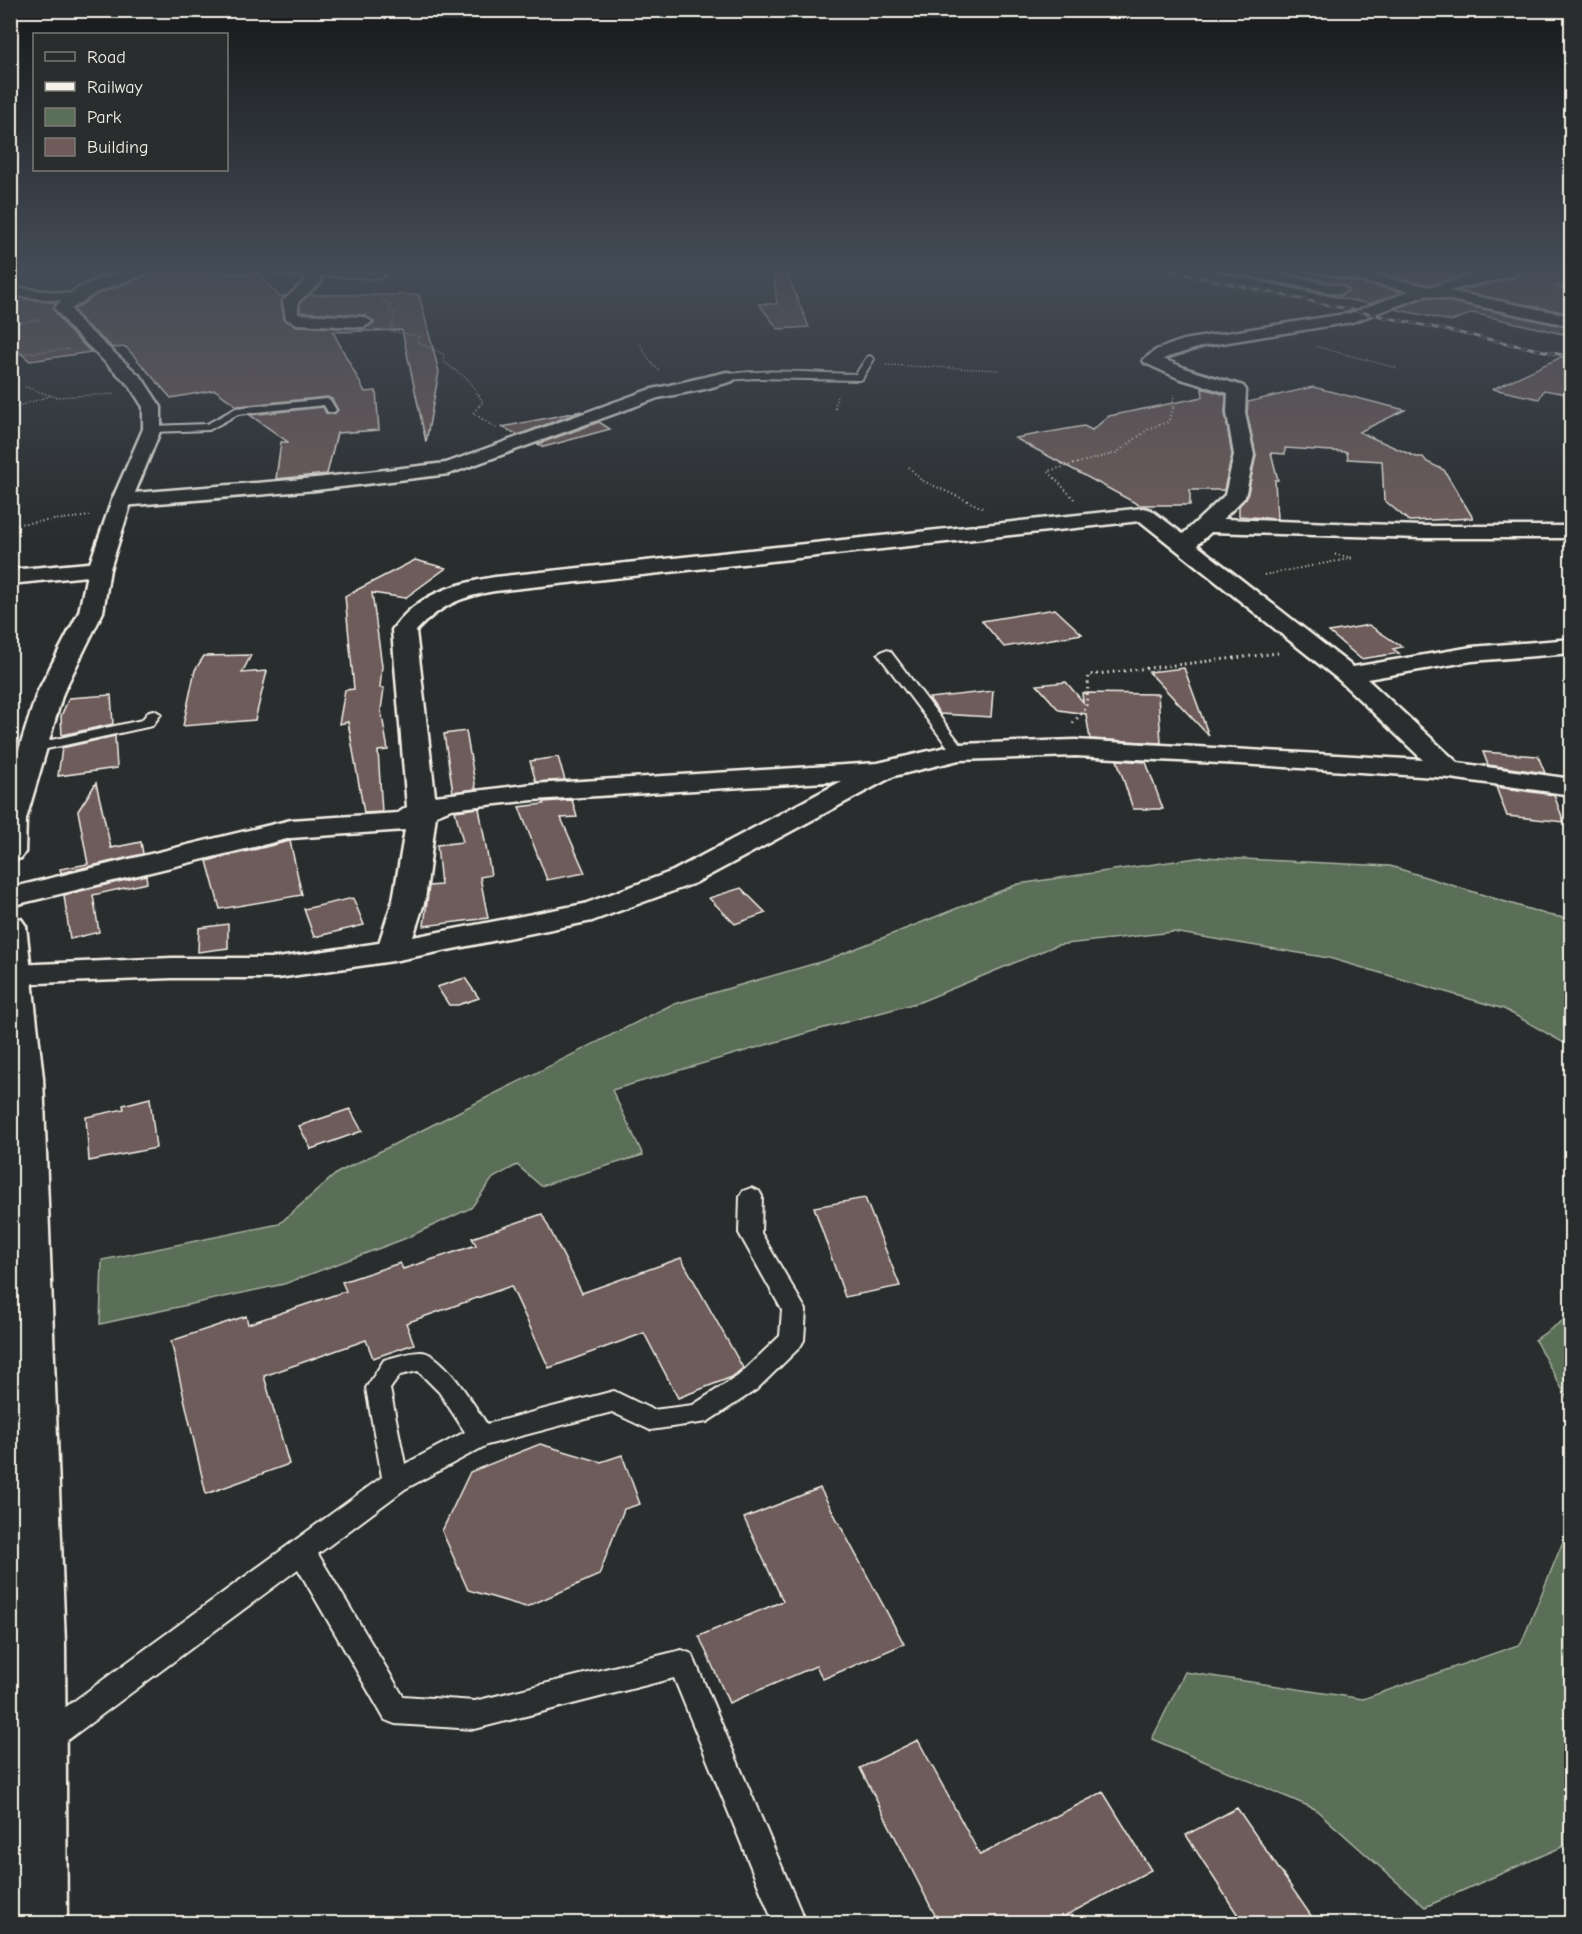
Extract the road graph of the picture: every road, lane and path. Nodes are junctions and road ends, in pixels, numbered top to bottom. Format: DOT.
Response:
graph roads {
  1 [pos="111,357"];
  2 [pos="443,357"];
  3 [pos="648,357"];
  4 [pos="1155,357"];
  5 [pos="1355,357"];
  6 [pos="869,362"];
  7 [pos="1397,368"];
  8 [pos="1000,370"];
  9 [pos="1184,374"];
  10 [pos="727,377"];
  11 [pos="25,387"];
  12 [pos="681,389"];
  13 [pos="143,393"];
  14 [pos="51,395"];
  15 [pos="10,409"];
  16 [pos="331,410"];
  17 [pos="152,429"];
  18 [pos="519,444"];
  19 [pos="909,467"];
  20 [pos="120,507"];
  21 [pos="1144,514"];
  22 [pos="1093,519"];
  23 [pos="1211,519"];
  24 [pos="10,526"];
  25 [pos="1021,527"];
  26 [pos="1572,532"];
  27 [pos="1184,545"];
  28 [pos="1330,554"];
  29 [pos="99,569"];
  30 [pos="10,577"];
  31 [pos="1228,580"];
  32 [pos="1572,646"];
  33 [pos="1314,648"];
  34 [pos="885,654"];
  35 [pos="1348,675"];
  36 [pos="154,714"];
  37 [pos="1065,727"];
  38 [pos="33,748"];
  39 [pos="959,752"];
  40 [pos="884,770"];
  41 [pos="1450,770"];
  42 [pos="1572,787"];
  43 [pos="422,810"];
  44 [pos="10,852"];
  45 [pos="10,897"];
  46 [pos="10,926"];
  47 [pos="393,951"];
  48 [pos="15,975"];
  49 [pos="751,1196"];
  50 [pos="481,1436"];
  51 [pos="396,1481"];
  52 [pos="301,1550"];
  53 [pos="38,1745"];
  54 [pos="37,1923"];
  55 [pos="790,1923"];
  1 -- 13 [label="street"];
  2 -- 18 [label="path"];
  3 -- 12 [label="path"];
  4 -- 9 [label="street"];
  5 -- 7 [label="path"];
  6 -- 8 [label="path"];
  6 -- 10 [label="lane"];
  9 -- 22 [label="path"];
  9 -- 23 [label="street"];
  10 -- 12 [label="street"];
  11 -- 14 [label="path"];
  12 -- 18 [label="street"];
  13 -- 14 [label="path"];
  13 -- 17 [label="street"];
  14 -- 15 [label="path"];
  16 -- 17 [label="lane"];
  17 -- 20 [label="street"];
  18 -- 20 [label="street"];
  19 -- 25 [label="path"];
  20 -- 24 [label="path"];
  20 -- 29 [label="street"];
  21 -- 22 [label="street"];
  21 -- 23 [label="street"];
  21 -- 27 [label="street"];
  22 -- 25 [label="street"];
  23 -- 26 [label="street"];
  23 -- 27 [label="street"];
  25 -- 43 [label="street"];
  27 -- 31 [label="street"];
  28 -- 31 [label="path"];
  29 -- 30 [label="street"];
  29 -- 38 [label="street"];
  31 -- 33 [label="street"];
  32 -- 35 [label="street"];
  33 -- 35 [label="street"];
  33 -- 37 [label="path"];
  34 -- 39 [label="lane"];
  35 -- 41 [label="street"];
  36 -- 38 [label="lane"];
  38 -- 44 [label="street"];
  39 -- 40 [label="street"];
  39 -- 41 [label="street"];
  40 -- 43 [label="street"];
  40 -- 47 [label="street"];
  41 -- 42 [label="street"];
  43 -- 45 [label="street"];
  43 -- 47 [label="street"];
  46 -- 48 [label="street"];
  47 -- 48 [label="street"];
  48 -- 53 [label="street"];
  49 -- 50 [label="lane"];
  50 -- 51 [label="lane"];
  50 -- 51 [label="lane"];
  51 -- 52 [label="lane"];
  52 -- 53 [label="lane"];
  52 -- 55 [label="lane"];
  53 -- 54 [label="street"];
}
